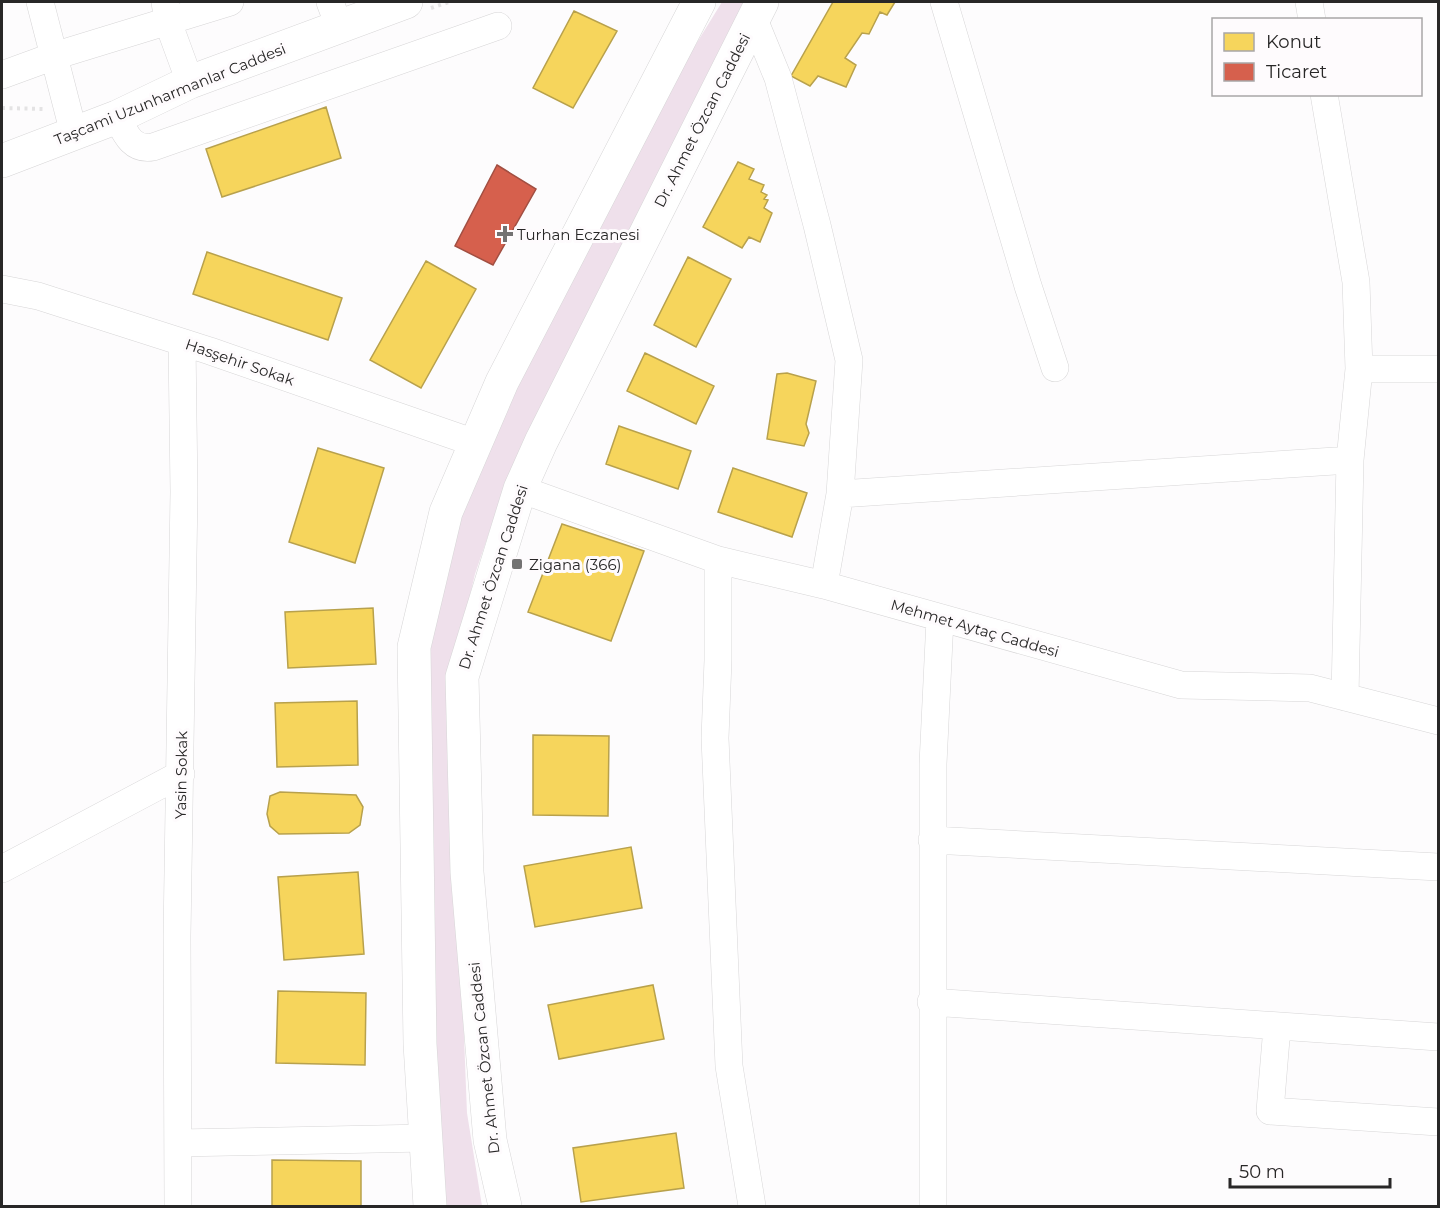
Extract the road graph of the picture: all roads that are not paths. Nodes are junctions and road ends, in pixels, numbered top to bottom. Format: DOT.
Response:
graph roads {
  1 [pos="40,2"];
  2 [pos="230,2"];
  3 [pos="406,2"];
  4 [pos="671,2"];
  5 [pos="699,2"];
  6 [pos="944,2"];
  7 [pos="1309,2"];
  8 [pos="757,9"];
  9 [pos="166,12"];
  10 [pos="335,14"];
  11 [pos="1312,18"];
  12 [pos="498,26"];
  13 [pos="680,38"];
  14 [pos="54,56"];
  15 [pos="2,75"];
  16 [pos="190,82"];
  17 [pos="1324,96"];
  18 [pos="117,117"];
  19 [pos="74,134"];
  20 [pos="2,161"];
  21 [pos="2,289"];
  22 [pos="182,343"];
  23 [pos="1055,368"];
  24 [pos="1359,369"];
  25 [pos="1438,369"];
  26 [pos="475,443"];
  27 [pos="1350,460"];
  28 [pos="520,489"];
  29 [pos="840,494"];
  30 [pos="718,560"];
  31 [pos="824,585"];
  32 [pos="940,619"];
  33 [pos="1345,697"];
  34 [pos="1438,721"];
  35 [pos="181,774"];
  36 [pos="932,840"];
  37 [pos="1438,867"];
  38 [pos="2,869"];
  39 [pos="931,1002"];
  40 [pos="1277,1027"];
  41 [pos="1438,1037"];
  42 [pos="1438,1122"];
  43 [pos="426,1138"];
  44 [pos="178,1143"];
  45 [pos="178,1206"];
  46 [pos="430,1206"];
  47 [pos="505,1206"];
  48 [pos="752,1206"];
  49 [pos="933,1206"];
  1 -- 14 [label="street"];
  2 -- 9 [label="street"];
  3 -- 10 [label="main road, Taşcami Uzunharmanlar Caddesi"];
  4 -- 13 [label="main road"];
  5 -- 13 [label="main road"];
  6 -- 23 [label="street"];
  7 -- 11 [label="street"];
  8 -- 28 [label="main road, Dr. Ahmet Özcan Caddesi"];
  8 -- 29 [label="street"];
  9 -- 14 [label="street"];
  9 -- 16 [label="street"];
  10 -- 16 [label="main road, Taşcami Uzunharmanlar Caddesi"];
  12 -- 18 [label="street"];
  13 -- 26 [label="main road"];
  14 -- 15 [label="street"];
  14 -- 19 [label="street"];
  16 -- 18 [label="main road, Taşcami Uzunharmanlar Caddesi"];
  17 -- 24 [label="street"];
  18 -- 19 [label="main road, Taşcami Uzunharmanlar Caddesi"];
  19 -- 20 [label="main road, Taşcami Uzunharmanlar Caddesi"];
  21 -- 22 [label="street, Hasşehir Sokak"];
  22 -- 26 [label="street, Hasşehir Sokak"];
  22 -- 35 [label="street, Yasin Sokak"];
  24 -- 25 [label="street"];
  24 -- 27 [label="street"];
  26 -- 43 [label="main road"];
  27 -- 29 [label="street"];
  27 -- 33 [label="street"];
  28 -- 30 [label="street, Mehmet Aytaç Caddesi"];
  28 -- 47 [label="main road, Dr. Ahmet Özcan Caddesi"];
  29 -- 31 [label="street"];
  30 -- 31 [label="street, Mehmet Aytaç Caddesi"];
  30 -- 48 [label="street"];
  31 -- 32 [label="street, Mehmet Aytaç Caddesi"];
  32 -- 33 [label="street, Mehmet Aytaç Caddesi"];
  32 -- 36 [label="street"];
  33 -- 34 [label="street, Mehmet Aytaç Caddesi"];
  35 -- 38 [label="street"];
  35 -- 44 [label="street, Yasin Sokak"];
  36 -- 37 [label="street"];
  36 -- 39 [label="street"];
  39 -- 40 [label="street"];
  39 -- 49 [label="street"];
  40 -- 41 [label="street"];
  40 -- 42 [label="street"];
  43 -- 44 [label="street"];
  43 -- 46 [label="main road"];
  44 -- 45 [label="street, Yasin Sokak"];
}
